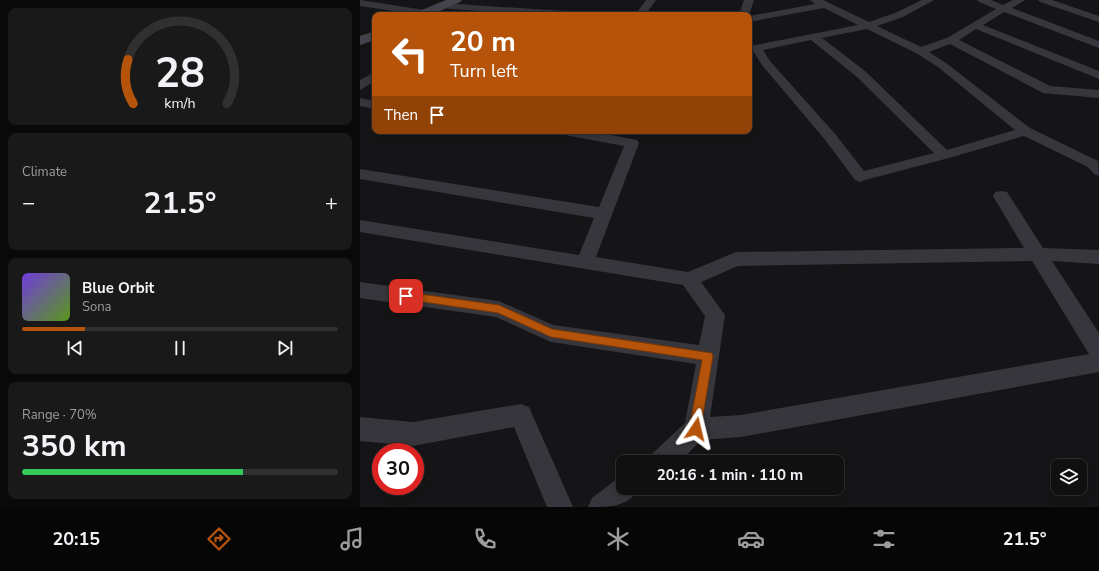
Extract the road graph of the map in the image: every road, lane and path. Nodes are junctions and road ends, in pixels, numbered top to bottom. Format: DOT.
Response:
graph roads {
  1 [pos="456,0"];
  2 [pos="513,0"];
  3 [pos="651,0"];
  4 [pos="749,0"];
  5 [pos="815,0"];
  6 [pos="929,0"];
  7 [pos="982,0"];
  8 [pos="1020,0"];
  9 [pos="1043,0"];
  10 [pos="360,2"];
  11 [pos="903,3"];
  12 [pos="824,5"];
  13 [pos="442,6"];
  14 [pos="914,8"];
  15 [pos="494,9"];
  16 [pos="1002,9"];
  17 [pos="412,12"];
  18 [pos="428,12"];
  19 [pos="537,12"];
  20 [pos="642,12"];
  21 [pos="745,12"];
  22 [pos="1097,16"];
  23 [pos="752,18"];
  24 [pos="975,25"];
  25 [pos="867,26"];
  26 [pos="372,36"];
  27 [pos="814,37"];
  28 [pos="951,40"];
  29 [pos="360,41"];
  30 [pos="1099,45"];
  31 [pos="753,48"];
  32 [pos="920,51"];
  33 [pos="1099,76"];
  34 [pos="372,78"];
  35 [pos="360,86"];
  36 [pos="1099,94"];
  37 [pos="360,102"];
  38 [pos="372,104"];
  39 [pos="1025,131"];
  40 [pos="597,134"];
  41 [pos="944,155"];
  42 [pos="1097,166"];
  43 [pos="360,174"];
  44 [pos="1001,196"];
  45 [pos="604,214"];
  46 [pos="360,226"];
  47 [pos="1038,254"];
  48 [pos="1099,257"];
  49 [pos="585,263"];
  50 [pos="689,279"];
  51 [pos="360,290"];
  52 [pos="1099,351"];
  53 [pos="708,356"];
  54 [pos="1099,362"];
  55 [pos="360,429"];
  56 [pos="696,429"];
  57 [pos="669,455"];
  58 [pos="617,495"];
  59 [pos="560,507"];
  60 [pos="601,507"];
  1 -- 13 [label="main road"];
  2 -- 15 [label="street"];
  3 -- 20 [label="street"];
  4 -- 21 [label="street"];
  5 -- 12 [label="street"];
  6 -- 14 [label="street"];
  7 -- 16 [label="street"];
  8 -- 16 [label="street"];
  9 -- 22 [label="street"];
  10 -- 17 [label="street"];
  11 -- 14 [label="street"];
  12 -- 23 [label="street"];
  12 -- 25 [label="street"];
  13 -- 15 [label="street"];
  13 -- 18 [label="main road"];
  14 -- 25 [label="street"];
  15 -- 19 [label="street"];
  16 -- 24 [label="street"];
  16 -- 30 [label="street"];
  24 -- 28 [label="street"];
  24 -- 33 [label="street"];
  25 -- 27 [label="street"];
  25 -- 32 [label="street"];
  26 -- 29 [label="main road"];
  27 -- 31 [label="street"];
  27 -- 41 [label="street"];
  28 -- 32 [label="street"];
  28 -- 36 [label="street"];
  31 -- 41 [label="street"];
  32 -- 39 [label="street"];
  34 -- 35 [label="street"];
  37 -- 38 [label="street"];
  39 -- 41 [label="street"];
  39 -- 42 [label="street"];
  40 -- 45 [label="street"];
  43 -- 45 [label="street"];
  44 -- 47 [label="street"];
  45 -- 49 [label="street"];
  46 -- 49 [label="street"];
  47 -- 48 [label="street"];
  47 -- 50 [label="street"];
  47 -- 52 [label="street"];
  49 -- 50 [label="street"];
  50 -- 53 [label="street"];
  51 -- 53 [label="street"];
  53 -- 56 [label="street"];
  54 -- 56 [label="street"];
  55 -- 59 [label="street"];
  56 -- 57 [label="street"];
  58 -- 60 [label="street"];
}
